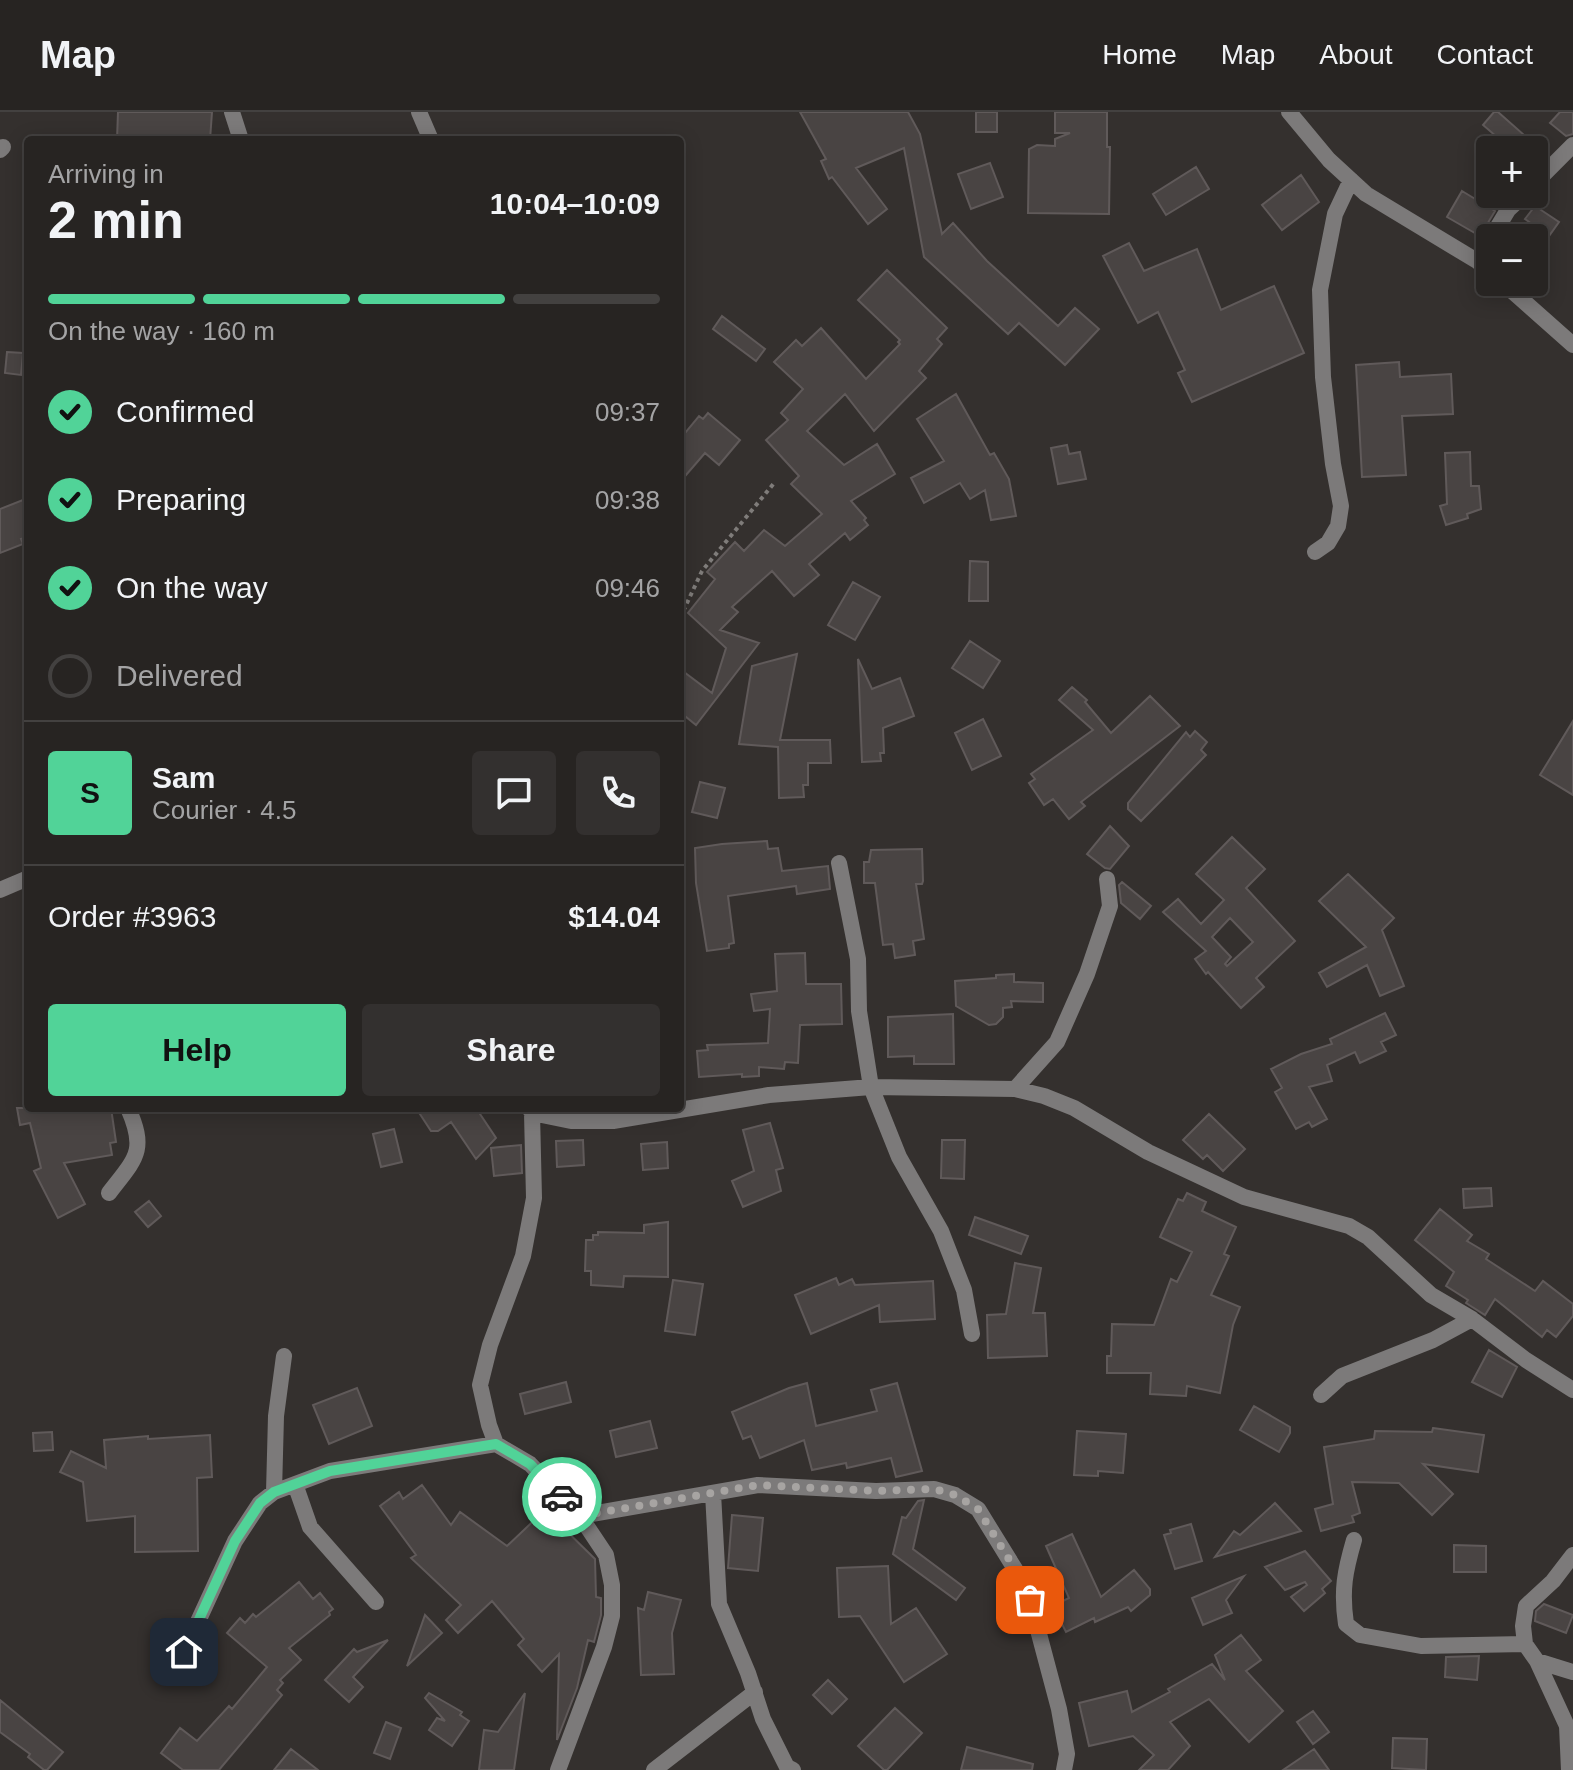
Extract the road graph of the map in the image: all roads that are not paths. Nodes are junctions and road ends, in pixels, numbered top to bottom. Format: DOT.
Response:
graph roads {
  1 [pos="232,112"];
  2 [pos="419,112"];
  3 [pos="1289,112"];
  4 [pos="240,136"];
  5 [pos="429,136"];
  6 [pos="1573,145"];
  7 [pos="1548,170"];
  8 [pos="1351,180"];
  9 [pos="1476,261"];
  10 [pos="1518,296"];
  11 [pos="1573,345"];
  12 [pos="1315,552"];
  13 [pos="839,863"];
  14 [pos="1107,879"];
  15 [pos="24,880"];
  16 [pos="0,890"];
  17 [pos="871,1087"];
  18 [pos="1015,1089"];
  19 [pos="684,1109"];
  20 [pos="130,1112"];
  21 [pos="531,1112"];
  22 [pos="535,1112"];
  23 [pos="667,1112"];
  24 [pos="109,1193"];
  25 [pos="1472,1319"];
  26 [pos="972,1334"];
  27 [pos="284,1356"];
  28 [pos="1573,1390"];
  29 [pos="1321,1395"];
  30 [pos="496,1444"];
  31 [pos="295,1484"];
  32 [pos="274,1492"];
  33 [pos="713,1493"];
  34 [pos="580,1516"];
  35 [pos="1354,1540"];
  36 [pos="1573,1555"];
  37 [pos="376,1602"];
  38 [pos="1525,1644"];
  39 [pos="184,1652"];
  40 [pos="1537,1661"];
  41 [pos="1573,1672"];
  42 [pos="755,1692"];
  43 [pos="783,1769"];
  44 [pos="558,1770"];
  45 [pos="654,1770"];
  46 [pos="1064,1770"];
  47 [pos="1569,1770"];
  1 -- 4 [label="street"];
  2 -- 5 [label="street"];
  3 -- 8 [label="street"];
  6 -- 7 [label="street"];
  8 -- 9 [label="street"];
  8 -- 12 [label="street"];
  10 -- 11 [label="street"];
  13 -- 17 [label="street"];
  14 -- 18 [label="street"];
  15 -- 16 [label="street"];
  17 -- 18 [label="street"];
  17 -- 19 [label="street"];
  17 -- 26 [label="street"];
  18 -- 25 [label="street"];
  20 -- 24 [label="street"];
  21 -- 30 [label="street"];
  22 -- 23 [label="street"];
  25 -- 28 [label="street"];
  25 -- 29 [label="street"];
  27 -- 32 [label="street"];
  30 -- 31 [label="street"];
  30 -- 34 [label="street"];
  31 -- 32 [label="street"];
  31 -- 37 [label="street"];
  32 -- 39 [label="street"];
  33 -- 34 [label="street"];
  33 -- 42 [label="street"];
  33 -- 46 [label="street"];
  34 -- 44 [label="street"];
  35 -- 38 [label="street"];
  36 -- 38 [label="street"];
  38 -- 40 [label="street"];
  40 -- 41 [label="street"];
  40 -- 47 [label="street"];
  42 -- 43 [label="street"];
  42 -- 45 [label="street"];
}
